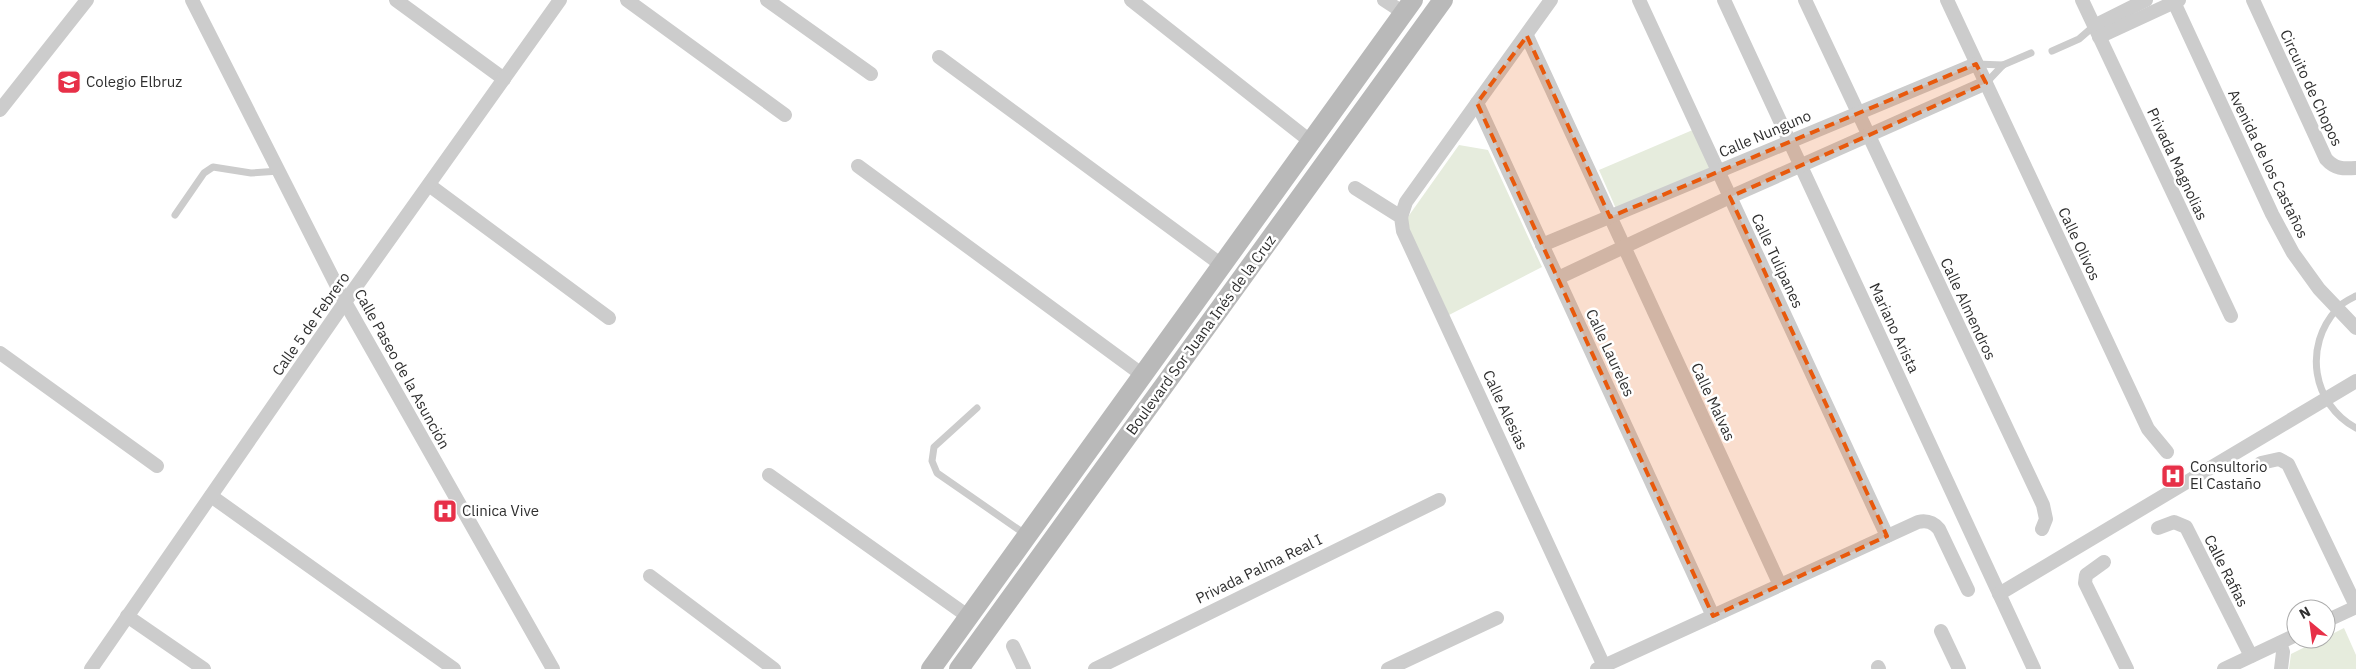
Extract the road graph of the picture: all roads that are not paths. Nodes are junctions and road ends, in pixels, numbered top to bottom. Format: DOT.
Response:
graph roads {
  1 [pos="86,0"];
  2 [pos="192,0"];
  3 [pos="396,0"];
  4 [pos="560,0"];
  5 [pos="627,0"];
  6 [pos="767,0"];
  7 [pos="1131,0"];
  8 [pos="1384,0"];
  9 [pos="1443,0"];
  10 [pos="1551,0"];
  11 [pos="1639,0"];
  12 [pos="1724,0"];
  13 [pos="1805,0"];
  14 [pos="1947,0"];
  15 [pos="2082,0"];
  16 [pos="2146,0"];
  17 [pos="2253,0"];
  18 [pos="2175,1"];
  19 [pos="1408,6"];
  20 [pos="2097,31"];
  21 [pos="1527,36"];
  22 [pos="2079,39"];
  23 [pos="2052,51"];
  24 [pos="2031,52"];
  25 [pos="939,56"];
  26 [pos="1976,64"];
  27 [pos="2003,65"];
  28 [pos="871,74"];
  29 [pos="504,79"];
  30 [pos="1986,83"];
  31 [pos="1477,103"];
  32 [pos="0,110"];
  33 [pos="1858,113"];
  34 [pos="785,115"];
  35 [pos="1868,135"];
  36 [pos="1310,141"];
  37 [pos="1790,142"];
  38 [pos="1801,165"];
  39 [pos="858,166"];
  40 [pos="2356,168"];
  41 [pos="280,171"];
  42 [pos="1718,172"];
  43 [pos="430,185"];
  44 [pos="1355,188"];
  45 [pos="1730,197"];
  46 [pos="175,215"];
  47 [pos="1401,217"];
  48 [pos="1610,217"];
  49 [pos="1542,245"];
  50 [pos="1624,247"];
  51 [pos="1222,266"];
  52 [pos="1558,278"];
  53 [pos="2356,296"];
  54 [pos="345,302"];
  55 [pos="2337,308"];
  56 [pos="2231,316"];
  57 [pos="609,318"];
  58 [pos="2356,328"];
  59 [pos="0,353"];
  60 [pos="1144,376"];
  61 [pos="2356,381"];
  62 [pos="2325,400"];
  63 [pos="977,408"];
  64 [pos="2356,428"];
  65 [pos="2167,452"];
  66 [pos="2261,464"];
  67 [pos="157,466"];
  68 [pos="769,474"];
  69 [pos="211,496"];
  70 [pos="1439,500"];
  71 [pos="2044,524"];
  72 [pos="2158,528"];
  73 [pos="1028,536"];
  74 [pos="1887,536"];
  75 [pos="2104,562"];
  76 [pos="650,576"];
  77 [pos="1780,585"];
  78 [pos="2352,586"];
  79 [pos="1968,590"];
  80 [pos="1999,594"];
  81 [pos="2356,607"];
  82 [pos="127,616"];
  83 [pos="1713,616"];
  84 [pos="2336,616"];
  85 [pos="969,617"];
  86 [pos="1497,618"];
  87 [pos="1941,631"];
  88 [pos="2286,640"];
  89 [pos="2280,643"];
  90 [pos="1013,646"];
  91 [pos="2245,662"];
  92 [pos="1601,668"];
  93 [pos="91,669"];
  94 [pos="204,669"];
  95 [pos="454,669"];
  96 [pos="553,669"];
  97 [pos="774,669"];
  98 [pos="931,669"];
  99 [pos="958,669"];
  100 [pos="1024,669"];
  101 [pos="1095,669"];
  102 [pos="1388,669"];
  103 [pos="1958,669"];
  104 [pos="2034,669"];
  105 [pos="2127,669"];
  106 [pos="2224,669"];
  107 [pos="2281,669"];
  1 -- 32 [label="street"];
  2 -- 41 [label="street, Calle Paseo de la Asunción"];
  3 -- 29 [label="street"];
  4 -- 29 [label="street, Calle 5 de Febrero"];
  5 -- 34 [label="street"];
  6 -- 28 [label="street"];
  7 -- 36 [label="street"];
  8 -- 19 [label="street"];
  9 -- 99 [label="main road, Boulevard Sor Juana Inés de la Cruz"];
  10 -- 21 [label="street"];
  11 -- 42 [label="street, Calle Tulipanes"];
  12 -- 37 [label="street, Mariano Arista"];
  13 -- 33 [label="street, Calle Almendros"];
  14 -- 26 [label="street, Calle Olivos"];
  15 -- 20 [label="street, Privada Magnolias"];
  16 -- 20 [label="street"];
  17 -- 40 [label="street, Circuito de Chopos"];
  18 -- 20 [label="street"];
  18 -- 55 [label="street, Avenida de los Castaños"];
  19 -- 36 [label="main road, Boulevard Sor Juana Inés de la Cruz"];
  20 -- 22 [label="lane"];
  20 -- 22 [label="lane"];
  20 -- 56 [label="street, Privada Magnolias"];
  21 -- 31 [label="street"];
  21 -- 48 [label="street"];
  22 -- 23 [label="lane"];
  24 -- 27 [label="lane, Calle Nunguno"];
  25 -- 51 [label="street"];
  26 -- 27 [label="lane, Calle Nunguno"];
  26 -- 30 [label="street, Calle Olivos"];
  26 -- 33 [label="street, Calle Nunguno"];
  27 -- 30 [label="lane, Calle Nunguno"];
  29 -- 43 [label="street, Calle 5 de Febrero"];
  30 -- 35 [label="street, Calle Nunguno"];
  30 -- 65 [label="street, Calle Olivos"];
  31 -- 47 [label="street"];
  31 -- 49 [label="street, Calle Laureles"];
  33 -- 35 [label="street, Calle Almendros"];
  33 -- 37 [label="street, Calle Nunguno"];
  35 -- 38 [label="street, Calle Nunguno"];
  35 -- 71 [label="street, Calle Almendros"];
  36 -- 51 [label="main road, Boulevard Sor Juana Inés de la Cruz"];
  37 -- 38 [label="street, Mariano Arista"];
  37 -- 42 [label="street, Calle Nunguno"];
  38 -- 45 [label="street, Calle Nunguno"];
  38 -- 80 [label="street, Mariano Arista"];
  39 -- 60 [label="street"];
  41 -- 46 [label="lane"];
  41 -- 54 [label="street, Calle Paseo de la Asunción"];
  42 -- 45 [label="street, Calle Tulipanes"];
  42 -- 48 [label="street, Calle Nunguno"];
  43 -- 54 [label="street, Calle 5 de Febrero"];
  43 -- 57 [label="street"];
  44 -- 47 [label="street"];
  45 -- 50 [label="street, Calle Nunguno"];
  45 -- 74 [label="street, Calle Tulipanes"];
  47 -- 92 [label="street, Calle Alesias"];
  48 -- 49 [label="street, Calle Nunguno"];
  48 -- 50 [label="street, Calle Malvas"];
  49 -- 52 [label="street, Calle Laureles"];
  50 -- 52 [label="street, Calle Nunguno"];
  50 -- 77 [label="street, Calle Malvas"];
  51 -- 60 [label="main road, Boulevard Sor Juana Inés de la Cruz"];
  52 -- 83 [label="street, Calle Laureles"];
  53 -- 55 [label="lane"];
  54 -- 69 [label="street, Calle 5 de Febrero"];
  54 -- 96 [label="street, Calle Paseo de la Asunción"];
  55 -- 58 [label="street, Avenida de los Castaños"];
  55 -- 62 [label="lane"];
  59 -- 67 [label="street"];
  60 -- 73 [label="main road, Boulevard Sor Juana Inés de la Cruz"];
  61 -- 62 [label="street"];
  62 -- 64 [label="lane"];
  62 -- 80 [label="street"];
  63 -- 73 [label="lane"];
  66 -- 78 [label="street"];
  68 -- 85 [label="street"];
  69 -- 82 [label="street, Calle 5 de Febrero"];
  69 -- 95 [label="street"];
  70 -- 101 [label="street, Privada Palma Real I"];
  72 -- 91 [label="street, Calle Rafias"];
  73 -- 85 [label="main road, Boulevard Sor Juana Inés de la Cruz"];
  74 -- 77 [label="street"];
  74 -- 79 [label="street"];
  75 -- 105 [label="street"];
  76 -- 97 [label="street"];
  77 -- 83 [label="street"];
  78 -- 81 [label="street"];
  80 -- 104 [label="street, Mariano Arista"];
  81 -- 84 [label="street"];
  82 -- 93 [label="street, Calle 5 de Febrero"];
  82 -- 94 [label="street"];
  83 -- 92 [label="street"];
  85 -- 98 [label="main road, Boulevard Sor Juana Inés de la Cruz"];
  86 -- 102 [label="street"];
  87 -- 103 [label="street"];
  88 -- 89 [label="street"];
  89 -- 91 [label="street"];
  89 -- 107 [label="street"];
  90 -- 100 [label="street"];
  91 -- 106 [label="street"];
}
